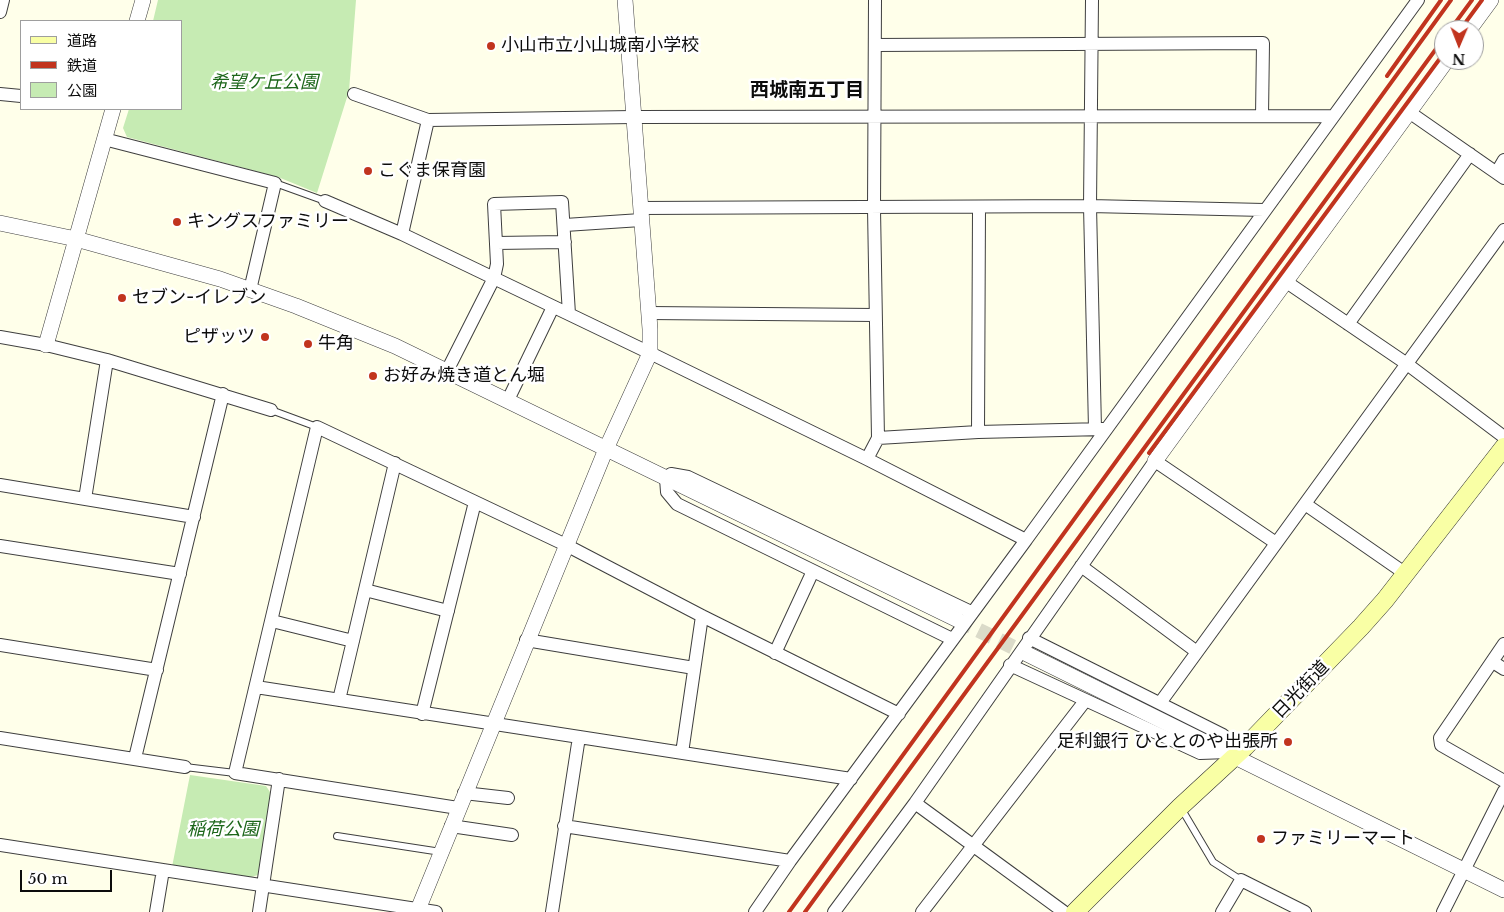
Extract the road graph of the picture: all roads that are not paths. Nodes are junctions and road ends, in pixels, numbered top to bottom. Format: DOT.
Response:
graph roads {
  1 [pos="3,0"];
  2 [pos="143,0"];
  3 [pos="625,0"];
  4 [pos="875,0"];
  5 [pos="1092,0"];
  6 [pos="1418,0"];
  7 [pos="1491,0"];
  8 [pos="0,12"];
  9 [pos="137,20"];
  10 [pos="1476,20"];
  11 [pos="875,45"];
  12 [pos="1092,46"];
  13 [pos="1440,70"];
  14 [pos="0,94"];
  15 [pos="354,94"];
  16 [pos="20,96"];
  17 [pos="113,110"];
  18 [pos="1410,112"];
  19 [pos="874,116"];
  20 [pos="1262,116"];
  21 [pos="1332,116"];
  22 [pos="633,117"];
  23 [pos="1092,118"];
  24 [pos="428,120"];
  25 [pos="104,139"];
  26 [pos="1470,154"];
  27 [pos="1504,160"];
  28 [pos="1500,175"];
  29 [pos="275,183"];
  30 [pos="325,201"];
  31 [pos="1090,206"];
  32 [pos="874,208"];
  33 [pos="979,208"];
  34 [pos="1264,210"];
  35 [pos="641,214"];
  36 [pos="0,223"];
  37 [pos="564,225"];
  38 [pos="1504,230"];
  39 [pos="402,234"];
  40 [pos="76,238"];
  41 [pos="565,242"];
  42 [pos="496,243"];
  43 [pos="494,278"];
  44 [pos="1285,281"];
  45 [pos="250,290"];
  46 [pos="553,307"];
  47 [pos="649,313"];
  48 [pos="569,314"];
  49 [pos="874,315"];
  50 [pos="1348,324"];
  51 [pos="0,337"];
  52 [pos="46,345"];
  53 [pos="650,353"];
  54 [pos="107,360"];
  55 [pos="1407,364"];
  56 [pos="446,371"];
  57 [pos="223,394"];
  58 [pos="508,400"];
  59 [pos="271,410"];
  60 [pos="317,427"];
  61 [pos="1101,429"];
  62 [pos="978,432"];
  63 [pos="1504,437"];
  64 [pos="878,438"];
  65 [pos="1504,447"];
  66 [pos="606,449"];
  67 [pos="867,459"];
  68 [pos="1155,461"];
  69 [pos="395,463"];
  70 [pos="666,478"];
  71 [pos="0,485"];
  72 [pos="85,499"];
  73 [pos="475,502"];
  74 [pos="1305,504"];
  75 [pos="194,517"];
  76 [pos="1026,540"];
  77 [pos="1276,543"];
  78 [pos="566,545"];
  79 [pos="0,546"];
  80 [pos="1081,566"];
  81 [pos="813,571"];
  82 [pos="180,574"];
  83 [pos="1406,574"];
  84 [pos="365,590"];
  85 [pos="448,610"];
  86 [pos="702,616"];
  87 [pos="965,616"];
  88 [pos="272,622"];
  89 [pos="1029,638"];
  90 [pos="952,639"];
  91 [pos="526,640"];
  92 [pos="353,641"];
  93 [pos="1504,644"];
  94 [pos="0,645"];
  95 [pos="775,652"];
  96 [pos="1197,652"];
  97 [pos="1027,654"];
  98 [pos="1493,662"];
  99 [pos="1010,665"];
  100 [pos="694,668"];
  101 [pos="1504,669"];
  102 [pos="157,670"];
  103 [pos="256,687"];
  104 [pos="339,700"];
  105 [pos="1085,701"];
  106 [pos="1160,703"];
  107 [pos="422,714"];
  108 [pos="899,714"];
  109 [pos="493,724"];
  110 [pos="579,737"];
  111 [pos="0,738"];
  112 [pos="682,753"];
  113 [pos="1232,754"];
  114 [pos="135,758"];
  115 [pos="186,767"];
  116 [pos="235,773"];
  117 [pos="851,779"];
  118 [pos="279,780"];
  119 [pos="1504,782"];
  120 [pos="1504,791"];
  121 [pos="464,793"];
  122 [pos="508,798"];
  123 [pos="915,803"];
  124 [pos="1180,807"];
  125 [pos="458,808"];
  126 [pos="451,826"];
  127 [pos="564,826"];
  128 [pos="512,835"];
  129 [pos="336,836"];
  130 [pos="972,844"];
  131 [pos="0,845"];
  132 [pos="441,852"];
  133 [pos="790,861"];
  134 [pos="163,870"];
  135 [pos="1464,870"];
  136 [pos="1241,880"];
  137 [pos="263,885"];
  138 [pos="1504,890"];
  139 [pos="417,910"];
  140 [pos="156,912"];
  141 [pos="259,912"];
  142 [pos="436,912"];
  143 [pos="552,912"];
  144 [pos="755,912"];
  145 [pos="834,912"];
  146 [pos="922,912"];
  147 [pos="1064,912"];
  148 [pos="1074,912"];
  149 [pos="1222,912"];
  150 [pos="1305,912"];
  151 [pos="1443,912"];
  1 -- 8 [label="street"];
  2 -- 9 [label="street"];
  3 -- 22 [label="street"];
  4 -- 11 [label="street"];
  5 -- 12 [label="street"];
  6 -- 21 [label="street"];
  7 -- 10 [label="street"];
  11 -- 12 [label="street"];
  11 -- 19 [label="street"];
  12 -- 20 [label="street"];
  12 -- 23 [label="street"];
  13 -- 18 [label="street"];
  14 -- 16 [label="street"];
  15 -- 24 [label="street"];
  17 -- 25 [label="street"];
  18 -- 26 [label="street"];
  18 -- 44 [label="street"];
  19 -- 22 [label="street"];
  19 -- 23 [label="street"];
  19 -- 32 [label="street"];
  20 -- 21 [label="street"];
  20 -- 23 [label="street"];
  21 -- 34 [label="street"];
  22 -- 24 [label="street"];
  22 -- 35 [label="street"];
  23 -- 31 [label="street"];
  24 -- 39 [label="street"];
  25 -- 29 [label="street"];
  25 -- 40 [label="street"];
  26 -- 28 [label="street"];
  26 -- 50 [label="street"];
  27 -- 28 [label="street"];
  29 -- 30 [label="lane"];
  29 -- 45 [label="street"];
  30 -- 39 [label="street"];
  31 -- 33 [label="street"];
  31 -- 34 [label="street"];
  31 -- 61 [label="street"];
  32 -- 33 [label="street"];
  32 -- 35 [label="street"];
  32 -- 49 [label="street"];
  33 -- 62 [label="street"];
  34 -- 61 [label="street"];
  35 -- 37 [label="street"];
  35 -- 47 [label="street"];
  36 -- 40 [label="street"];
  37 -- 41 [label="street"];
  37 -- 42 [label="street"];
  38 -- 55 [label="street"];
  39 -- 43 [label="street"];
  40 -- 45 [label="street"];
  40 -- 52 [label="street"];
  41 -- 42 [label="street"];
  41 -- 48 [label="street"];
  42 -- 43 [label="street"];
  43 -- 46 [label="street"];
  43 -- 56 [label="street"];
  44 -- 50 [label="street"];
  44 -- 68 [label="street"];
  45 -- 56 [label="street"];
  46 -- 48 [label="street"];
  46 -- 58 [label="street"];
  47 -- 49 [label="street"];
  47 -- 53 [label="street"];
  48 -- 53 [label="street"];
  49 -- 64 [label="street"];
  50 -- 55 [label="street"];
  51 -- 52 [label="street"];
  52 -- 54 [label="street"];
  53 -- 66 [label="street"];
  53 -- 67 [label="street"];
  54 -- 57 [label="street"];
  54 -- 72 [label="street"];
  55 -- 63 [label="street"];
  55 -- 74 [label="street"];
  56 -- 58 [label="street"];
  57 -- 59 [label="street"];
  57 -- 75 [label="street"];
  58 -- 66 [label="street"];
  59 -- 60 [label="lane"];
  60 -- 69 [label="street"];
  60 -- 88 [label="street"];
  61 -- 62 [label="street"];
  61 -- 76 [label="street"];
  62 -- 64 [label="street"];
  64 -- 67 [label="street"];
  65 -- 83 [label="main road, 日光街道"];
  66 -- 70 [label="street"];
  66 -- 78 [label="street"];
  67 -- 76 [label="street"];
  68 -- 77 [label="street"];
  68 -- 80 [label="street"];
  69 -- 73 [label="street"];
  69 -- 84 [label="street"];
  70 -- 81 [label="street"];
  70 -- 87 [label="street"];
  71 -- 72 [label="street"];
  72 -- 75 [label="street"];
  73 -- 78 [label="street"];
  73 -- 85 [label="street"];
  74 -- 77 [label="street"];
  74 -- 83 [label="street"];
  75 -- 82 [label="street"];
  76 -- 87 [label="street"];
  77 -- 96 [label="street"];
  78 -- 86 [label="street"];
  78 -- 91 [label="street"];
  79 -- 82 [label="street"];
  80 -- 89 [label="street"];
  80 -- 96 [label="street"];
  81 -- 90 [label="street"];
  81 -- 95 [label="street"];
  82 -- 102 [label="street"];
  83 -- 113 [label="main road, 日光街道"];
  84 -- 85 [label="street"];
  84 -- 92 [label="street"];
  85 -- 107 [label="street"];
  86 -- 95 [label="street"];
  86 -- 100 [label="street"];
  87 -- 90 [label="street"];
  88 -- 92 [label="street"];
  88 -- 103 [label="street"];
  89 -- 99 [label="street"];
  89 -- 106 [label="street"];
  90 -- 108 [label="street"];
  91 -- 100 [label="street"];
  91 -- 109 [label="street"];
  92 -- 104 [label="street"];
  93 -- 98 [label="street"];
  94 -- 102 [label="street"];
  95 -- 108 [label="street"];
  96 -- 106 [label="street"];
  97 -- 113 [label="street"];
  98 -- 101 [label="street"];
  98 -- 119 [label="street"];
  99 -- 105 [label="street"];
  99 -- 123 [label="street"];
  100 -- 112 [label="street"];
  102 -- 114 [label="street"];
  103 -- 104 [label="street"];
  103 -- 116 [label="street"];
  104 -- 107 [label="street"];
  105 -- 113 [label="street"];
  105 -- 130 [label="street"];
  106 -- 113 [label="street"];
  107 -- 109 [label="street"];
  108 -- 117 [label="street"];
  109 -- 110 [label="street"];
  109 -- 121 [label="street"];
  110 -- 112 [label="street"];
  110 -- 127 [label="street"];
  111 -- 114 [label="street"];
  112 -- 117 [label="street"];
  113 -- 124 [label="main road, 日光街道"];
  113 -- 135 [label="street"];
  114 -- 115 [label="street"];
  115 -- 116 [label="lane"];
  116 -- 118 [label="street"];
  117 -- 133 [label="street"];
  118 -- 125 [label="street"];
  118 -- 137 [label="street"];
  120 -- 135 [label="street"];
  121 -- 122 [label="street"];
  121 -- 125 [label="street"];
  123 -- 130 [label="street"];
  123 -- 145 [label="street"];
  124 -- 136 [label="lane"];
  124 -- 148 [label="main road, 日光街道"];
  125 -- 126 [label="street"];
  126 -- 128 [label="street"];
  126 -- 132 [label="street"];
  127 -- 133 [label="street"];
  127 -- 143 [label="street"];
  129 -- 132 [label="lane"];
  130 -- 146 [label="street"];
  130 -- 147 [label="street"];
  131 -- 134 [label="street"];
  132 -- 139 [label="street"];
  133 -- 144 [label="street"];
  134 -- 137 [label="street"];
  134 -- 140 [label="street"];
  135 -- 138 [label="street"];
  135 -- 151 [label="street"];
  136 -- 149 [label="street"];
  136 -- 150 [label="street"];
  137 -- 139 [label="street"];
  137 -- 141 [label="street"];
  139 -- 142 [label="street"];
}
